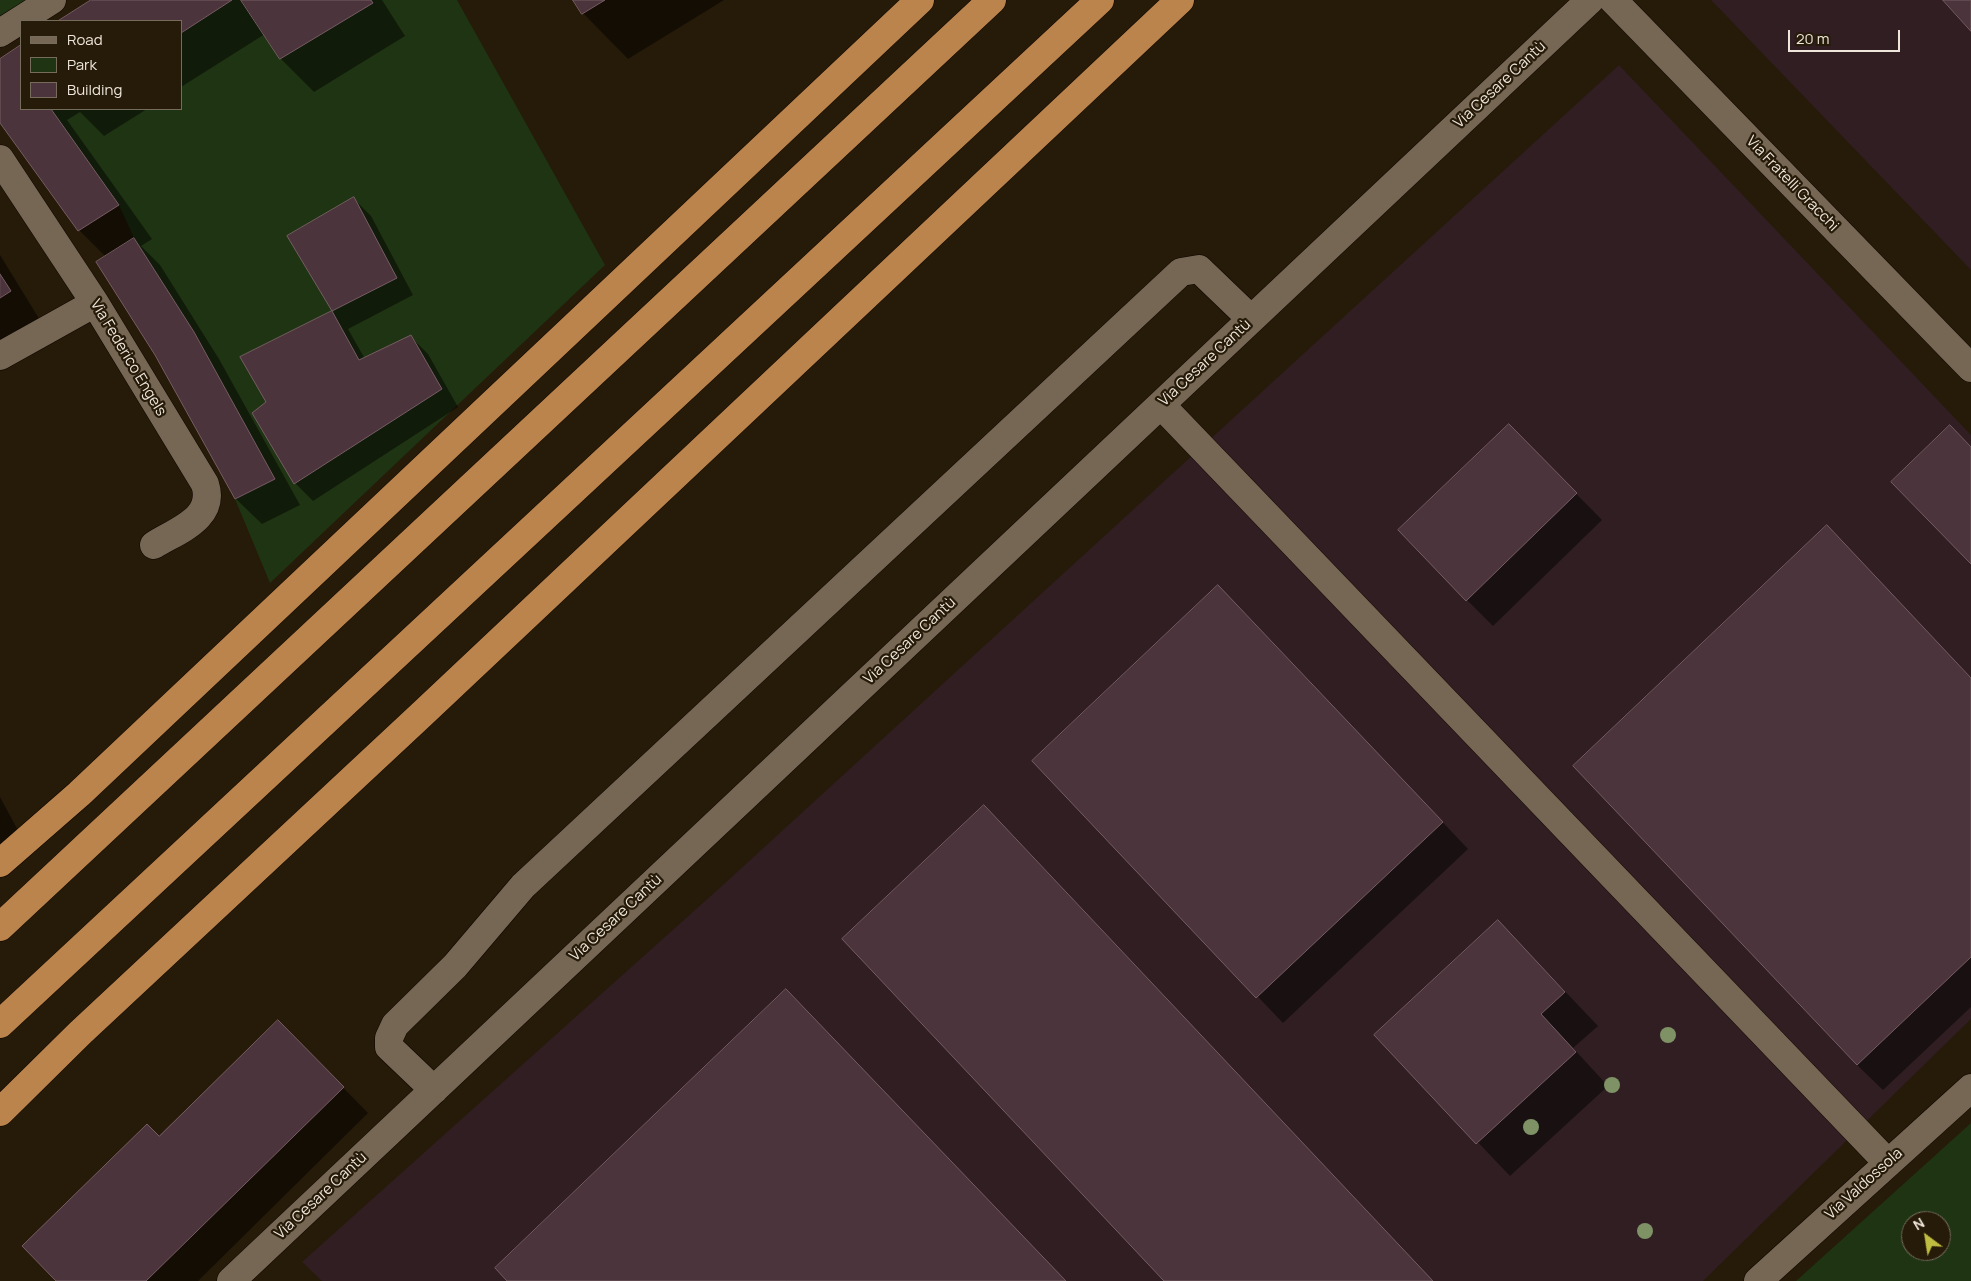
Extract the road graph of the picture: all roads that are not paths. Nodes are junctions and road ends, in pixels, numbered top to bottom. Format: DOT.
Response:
graph roads {
  1 [pos="52,0"];
  2 [pos="920,0"];
  3 [pos="992,0"];
  4 [pos="1100,0"];
  5 [pos="1180,0"];
  6 [pos="1590,0"];
  7 [pos="1614,0"];
  8 [pos="20,20"];
  9 [pos="20,20"];
  10 [pos="0,33"];
  11 [pos="0,159"];
  12 [pos="95,303"];
  13 [pos="1251,319"];
  14 [pos="0,356"];
  15 [pos="1971,368"];
  16 [pos="1161,405"];
  17 [pos="154,545"];
  18 [pos="0,862"];
  19 [pos="0,927"];
  20 [pos="0,1024"];
  21 [pos="1971,1088"];
  22 [pos="434,1090"];
  23 [pos="0,1112"];
  24 [pos="1888,1163"];
  25 [pos="231,1281"];
  26 [pos="1758,1281"];
  1 -- 9 [label="street"];
  2 -- 18 [label="highway"];
  3 -- 19 [label="highway"];
  4 -- 20 [label="highway"];
  5 -- 23 [label="highway"];
  6 -- 13 [label="street, Via Cesare Cantù"];
  7 -- 15 [label="street, Via Fratelli Gracchi"];
  8 -- 10 [label="street"];
  11 -- 12 [label="street, Via Federico Engels"];
  12 -- 14 [label="street"];
  12 -- 17 [label="street, Via Federico Engels"];
  13 -- 16 [label="street, Via Cesare Cantù"];
  13 -- 22 [label="street"];
  16 -- 22 [label="street, Via Cesare Cantù"];
  16 -- 24 [label="street"];
  21 -- 24 [label="street, Via Valdossola"];
  22 -- 25 [label="street, Via Cesare Cantù"];
  24 -- 26 [label="street, Via Valdossola"];
}
